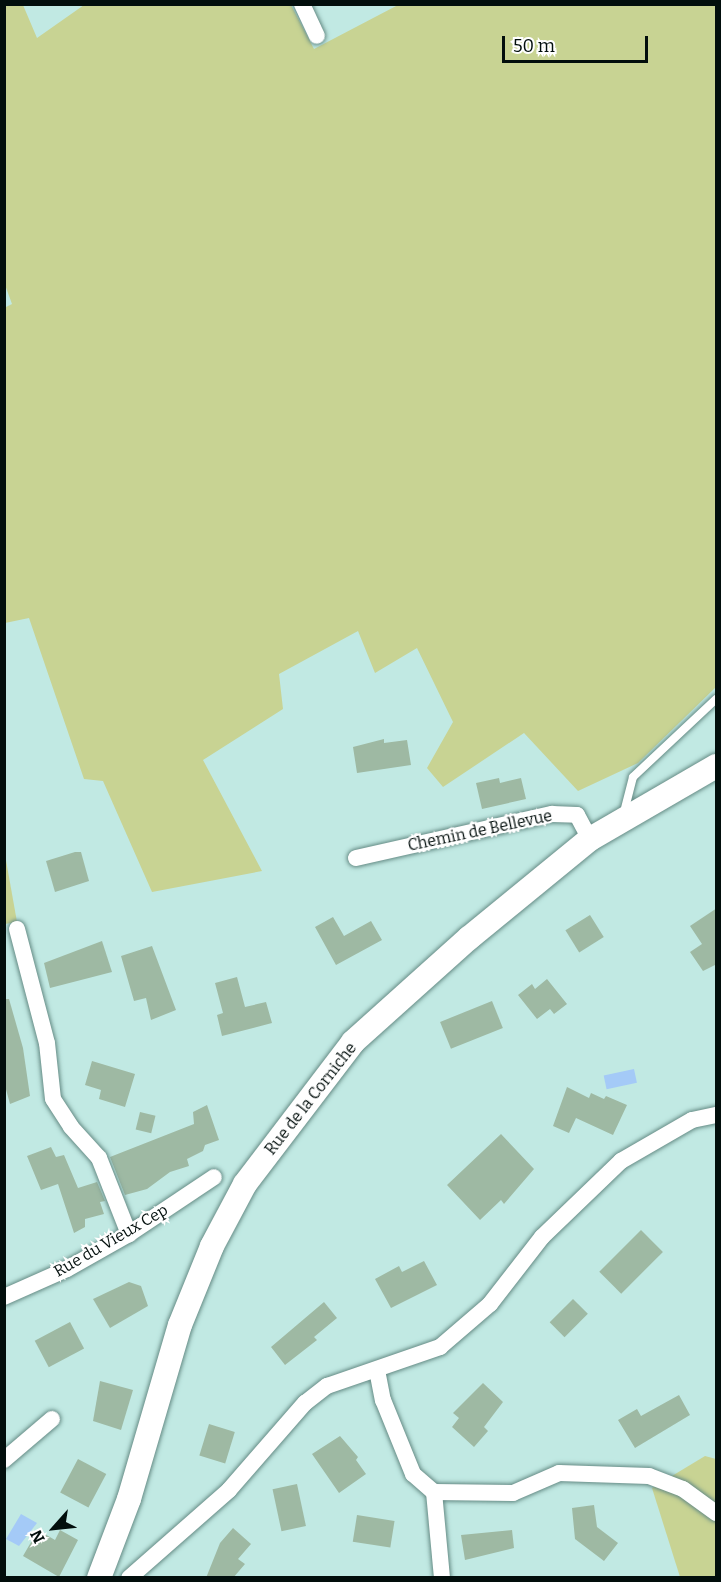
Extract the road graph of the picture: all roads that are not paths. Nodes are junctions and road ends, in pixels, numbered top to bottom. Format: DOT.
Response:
graph roads {
  1 [pos="302,4"];
  2 [pos="317,36"];
  3 [pos="717,699"];
  4 [pos="717,766"];
  5 [pos="622,820"];
  6 [pos="590,839"];
  7 [pos="356,858"];
  8 [pos="17,929"];
  9 [pos="717,1115"];
  10 [pos="214,1177"];
  11 [pos="129,1234"];
  12 [pos="4,1297"];
  13 [pos="377,1370"];
  14 [pos="52,1419"];
  15 [pos="4,1460"];
  16 [pos="434,1492"];
  17 [pos="717,1513"];
  18 [pos="99,1578"];
  19 [pos="129,1578"];
  20 [pos="442,1578"];
  1 -- 2 [label="street"];
  3 -- 5 [label="lane"];
  4 -- 5 [label="main road, Rue de la Corniche"];
  5 -- 6 [label="main road, Rue de la Corniche"];
  6 -- 7 [label="street, Chemin de Bellevue"];
  6 -- 18 [label="main road, Rue de la Corniche"];
  8 -- 11 [label="street"];
  9 -- 13 [label="street"];
  10 -- 11 [label="street, Rue du Vieux Cep"];
  11 -- 12 [label="street, Rue du Vieux Cep"];
  13 -- 16 [label="street"];
  13 -- 19 [label="street"];
  14 -- 15 [label="street"];
  16 -- 17 [label="street"];
  16 -- 20 [label="street"];
}
